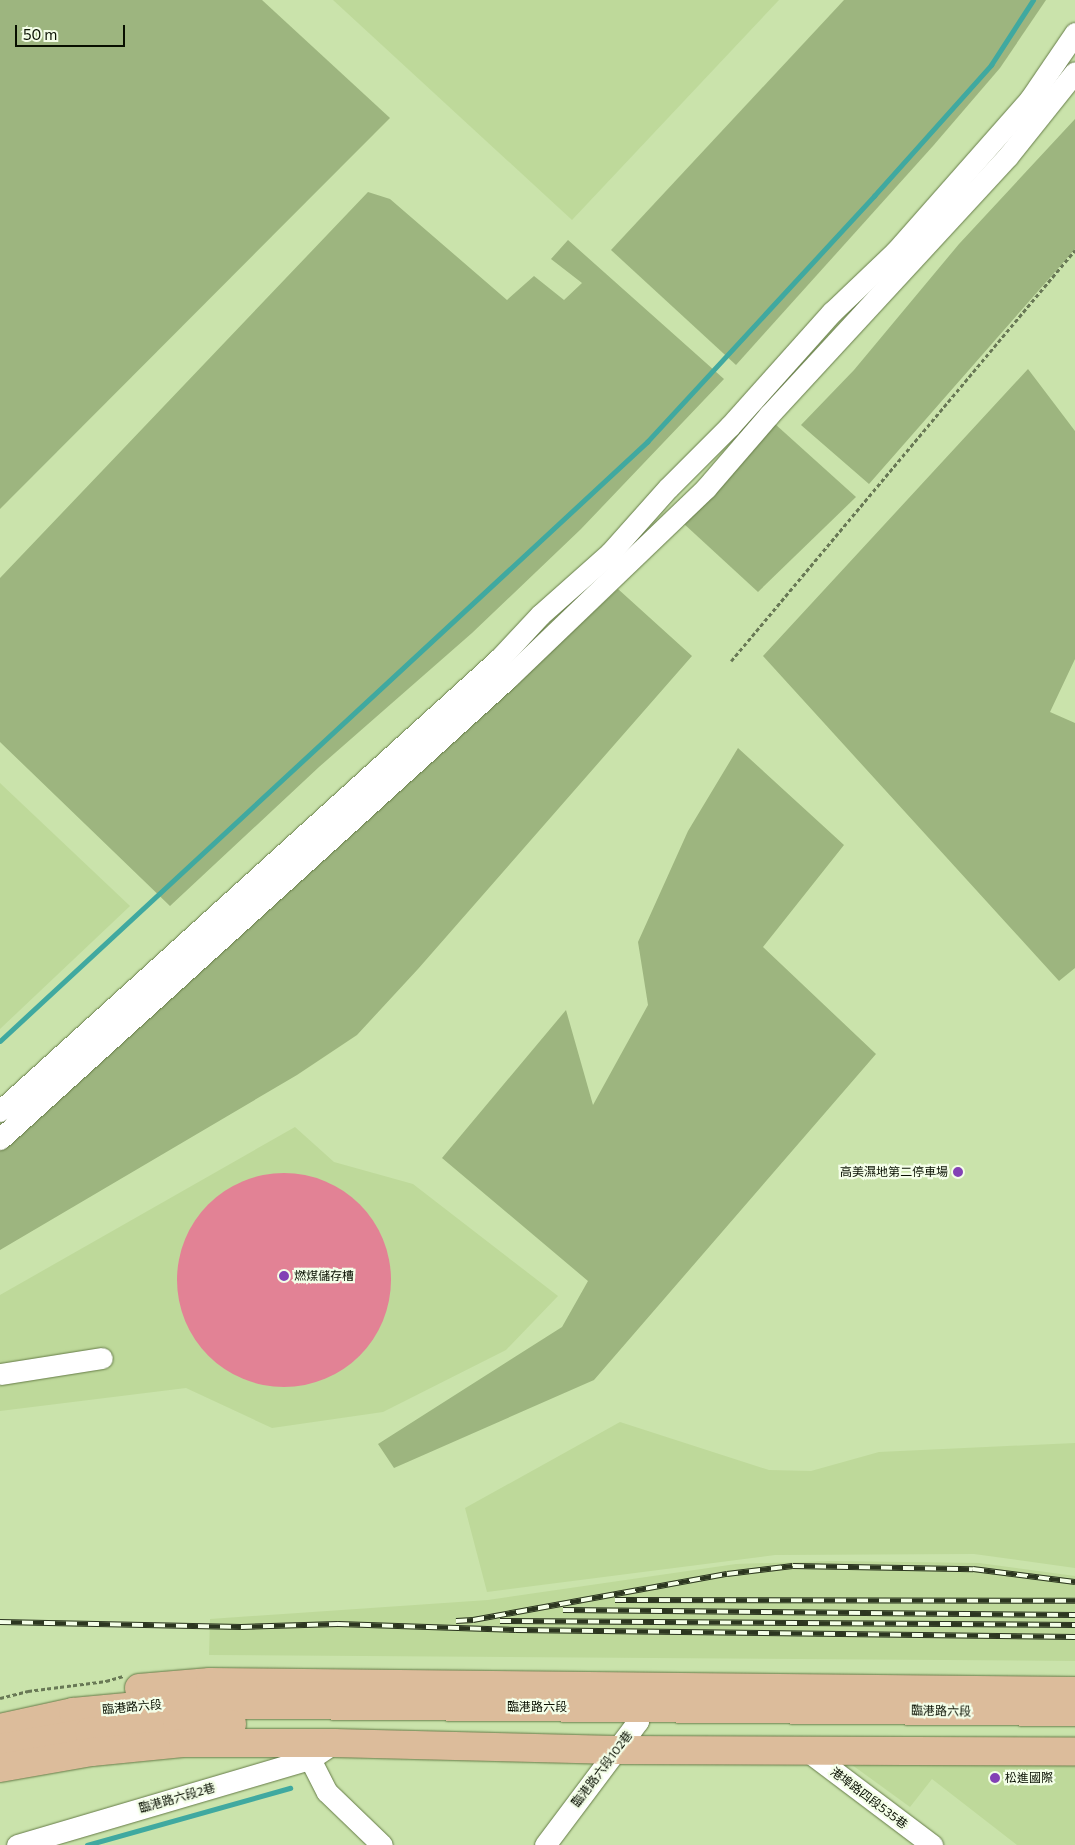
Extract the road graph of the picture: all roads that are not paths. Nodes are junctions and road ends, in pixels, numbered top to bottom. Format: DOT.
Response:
graph roads {
  1 [pos="1075,33"];
  2 [pos="1075,72"];
  3 [pos="195,935"];
  4 [pos="209,951"];
  5 [pos="0,1111"];
  6 [pos="0,1139"];
  7 [pos="102,1358"];
  8 [pos="0,1374"];
  9 [pos="1075,1691"];
  10 [pos="639,1705"];
  11 [pos="0,1709"];
  12 [pos="1075,1712"];
  13 [pos="0,1728"];
  14 [pos="1075,1729"];
  15 [pos="334,1743"];
  16 [pos="0,1748"];
  17 [pos="616,1750"];
  18 [pos="806,1750"];
  19 [pos="1075,1752"];
  20 [pos="310,1760"];
  21 [pos="0,1768"];
  22 [pos="16,1845"];
  23 [pos="382,1845"];
  24 [pos="545,1845"];
  25 [pos="932,1845"];
  1 -- 3 [label="street"];
  2 -- 4 [label="street"];
  3 -- 4 [label="street"];
  3 -- 5 [label="street"];
  4 -- 6 [label="street"];
  7 -- 8 [label="street"];
  9 -- 10 [label="main road, 臨港路六段"];
  10 -- 11 [label="main road, 臨港路六段"];
  10 -- 12 [label="main road, 臨港路六段"];
  10 -- 13 [label="main road, 臨港路六段"];
  10 -- 14 [label="main road, 臨港路六段"];
  10 -- 16 [label="main road, 臨港路六段"];
  10 -- 17 [label="street, 臨港路六段102巷"];
  15 -- 17 [label="main road"];
  15 -- 20 [label="street, 臨港路六段2巷"];
  15 -- 21 [label="main road"];
  17 -- 18 [label="main road"];
  17 -- 24 [label="street, 臨港路六段102巷"];
  18 -- 19 [label="main road"];
  18 -- 25 [label="street, 港埠路四段535巷"];
  20 -- 22 [label="street, 臨港路六段2巷"];
  20 -- 23 [label="street"];
}
